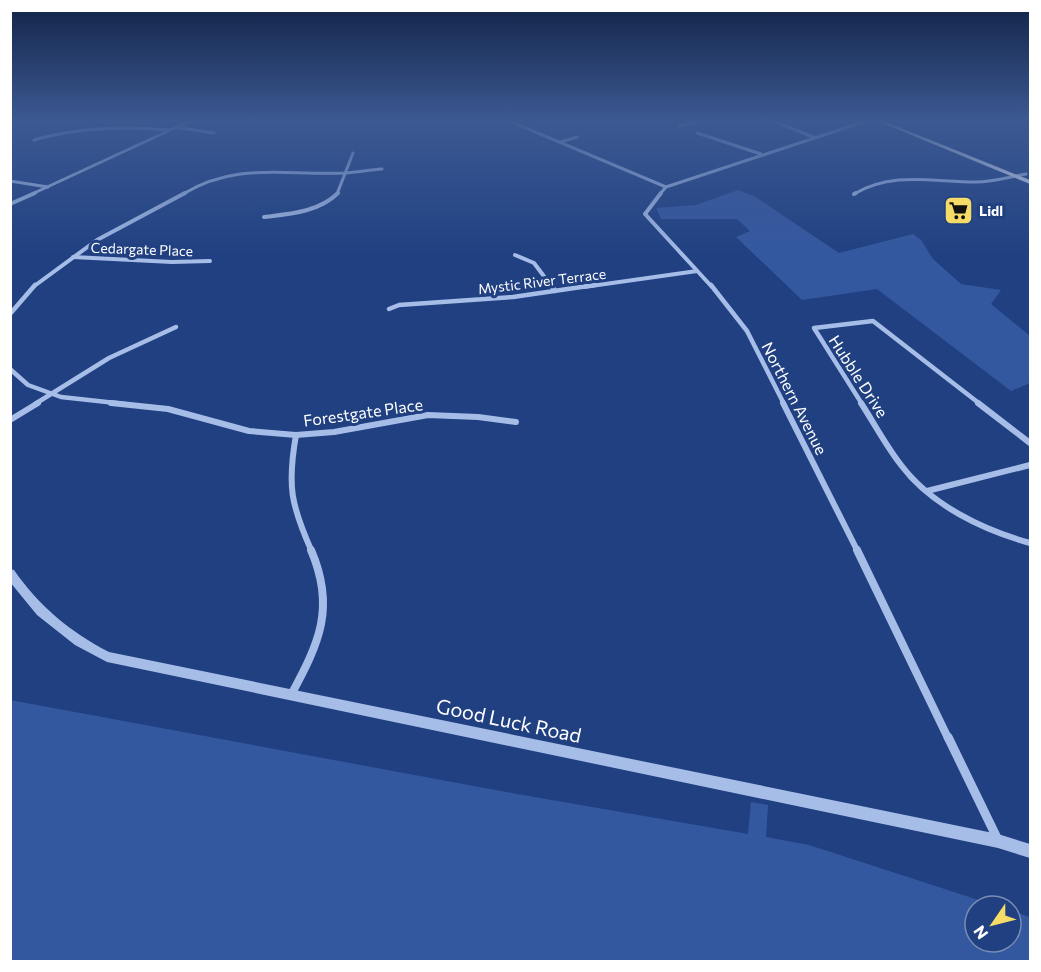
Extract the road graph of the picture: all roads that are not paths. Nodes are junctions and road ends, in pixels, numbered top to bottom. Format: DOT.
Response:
graph roads {
  1 [pos="94,165"];
  2 [pos="348,165"];
  3 [pos="615,165"];
  4 [pos="731,165"];
  5 [pos="989,165"];
  6 [pos="1004,165"];
  7 [pos="382,169"];
  8 [pos="345,173"];
  9 [pos="1028,175"];
  10 [pos="1015,176"];
  11 [pos="10,181"];
  12 [pos="1030,182"];
  13 [pos="48,187"];
  14 [pos="666,187"];
  15 [pos="854,194"];
  16 [pos="10,204"];
  17 [pos="264,217"];
  18 [pos="515,255"];
  19 [pos="73,256"];
  20 [pos="210,261"];
  21 [pos="697,272"];
  22 [pos="555,291"];
  23 [pos="389,309"];
  24 [pos="10,314"];
  25 [pos="176,327"];
  26 [pos="10,369"];
  27 [pos="50,394"];
  28 [pos="10,420"];
  29 [pos="516,422"];
  30 [pos="296,435"];
  31 [pos="1030,443"];
  32 [pos="1030,465"];
  33 [pos="927,491"];
  34 [pos="1030,543"];
  35 [pos="10,573"];
  36 [pos="291,695"];
  37 [pos="998,841"];
  38 [pos="1030,851"];
  1 -- 13 [label="street"];
  2 -- 8 [label="street"];
  3 -- 14 [label="street"];
  4 -- 14 [label="street"];
  5 -- 10 [label="main road"];
  6 -- 9 [label="main road"];
  7 -- 8 [label="street"];
  8 -- 17 [label="street"];
  8 -- 19 [label="street"];
  9 -- 10 [label="street"];
  10 -- 12 [label="main road"];
  10 -- 15 [label="street"];
  11 -- 13 [label="street"];
  13 -- 16 [label="street"];
  14 -- 21 [label="street, Northern Avenue"];
  18 -- 22 [label="street"];
  19 -- 20 [label="street, Cedargate Place"];
  19 -- 24 [label="street"];
  21 -- 22 [label="street, Mystic River Terrace"];
  21 -- 37 [label="street, Northern Avenue"];
  22 -- 23 [label="street, Mystic River Terrace"];
  25 -- 27 [label="street"];
  26 -- 27 [label="street, Forestgate Place"];
  27 -- 28 [label="street"];
  27 -- 30 [label="street, Forestgate Place"];
  29 -- 30 [label="street, Forestgate Place"];
  30 -- 36 [label="street"];
  31 -- 33 [label="street, Hubble Drive"];
  32 -- 33 [label="street"];
  33 -- 34 [label="street, Hubble Drive"];
  35 -- 36 [label="street, Good Luck Road"];
  36 -- 37 [label="street, Good Luck Road"];
  37 -- 38 [label="street, Good Luck Road"];
}
